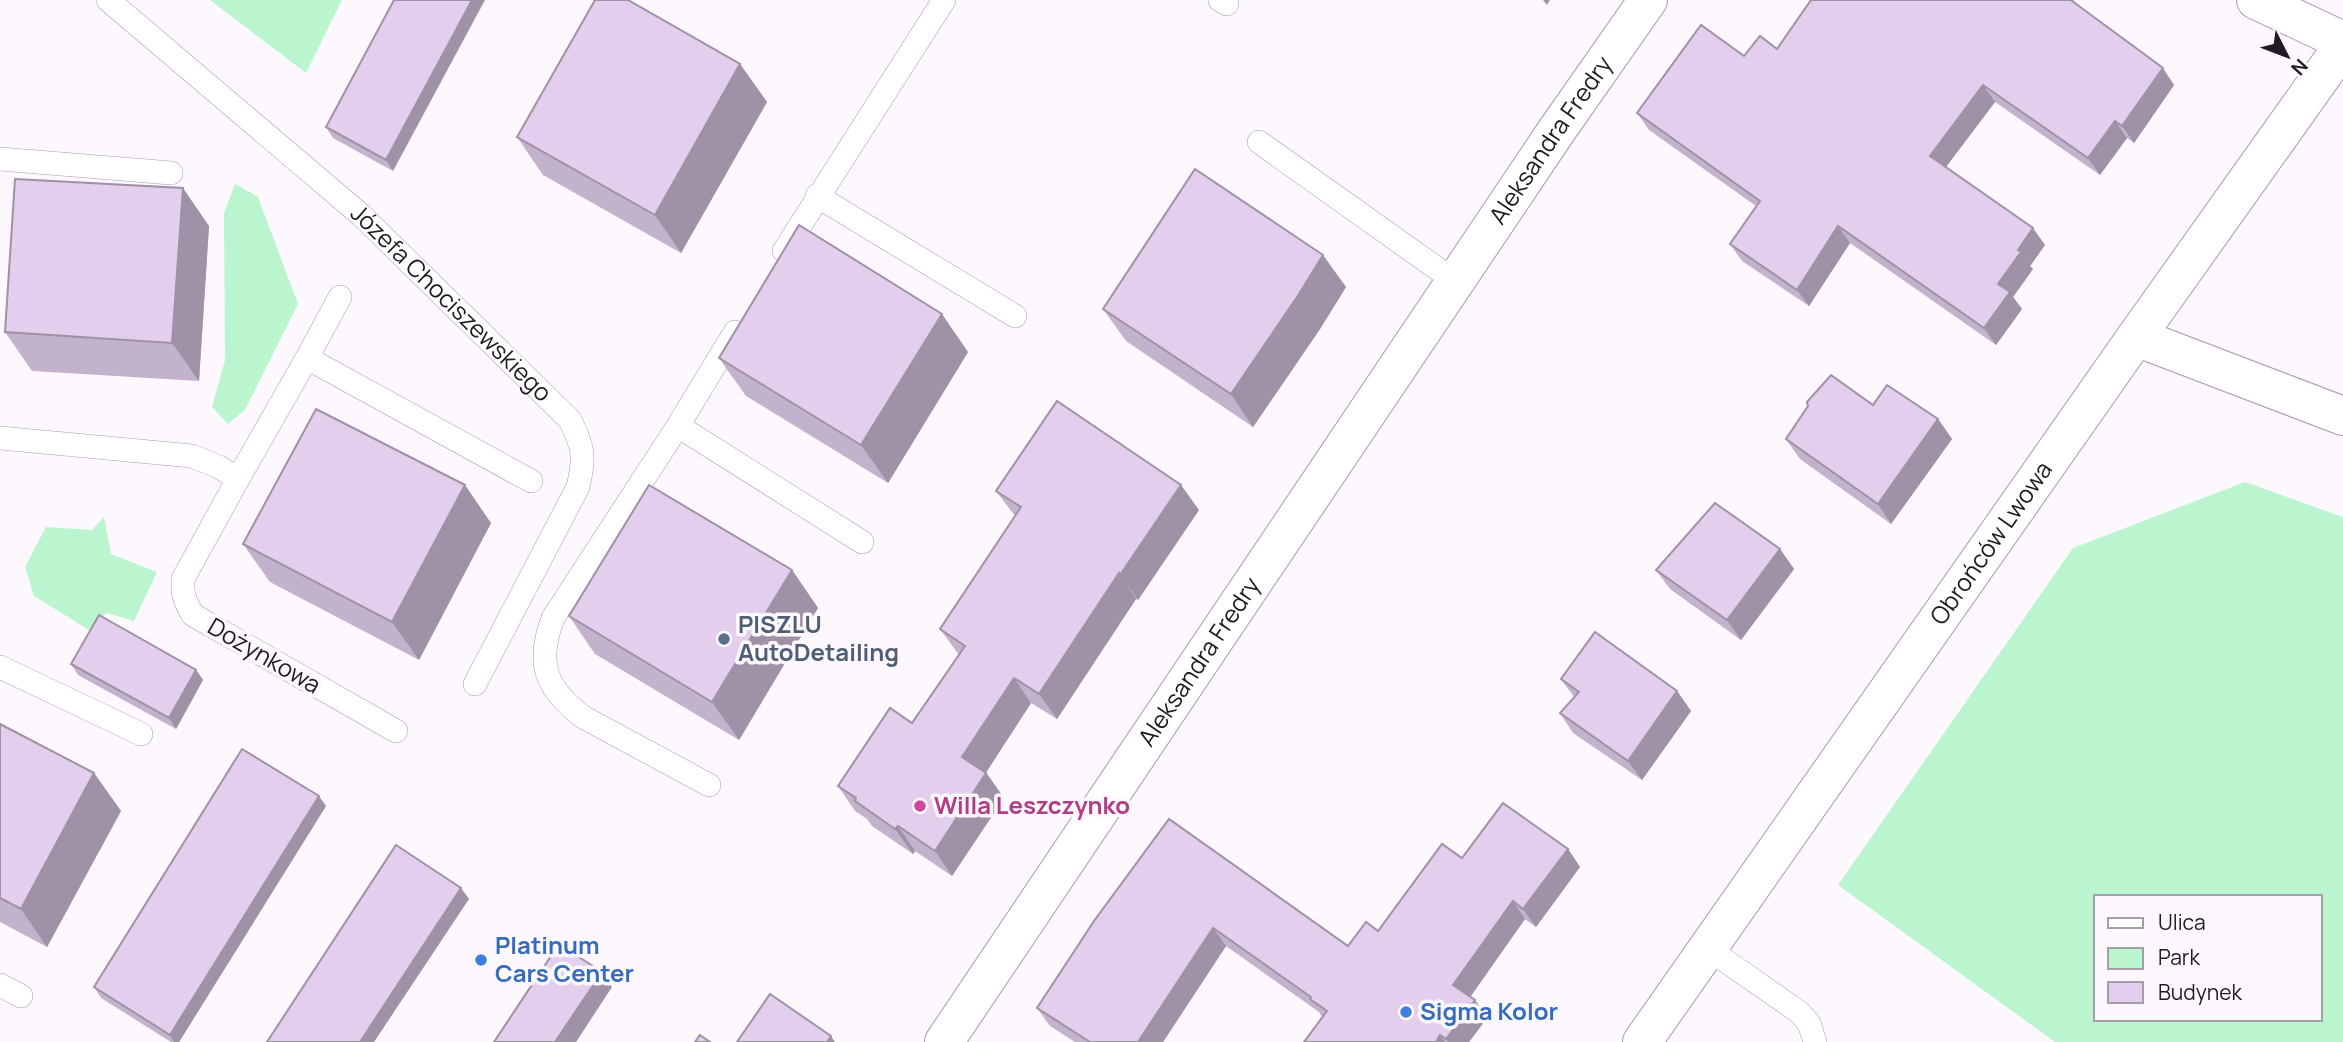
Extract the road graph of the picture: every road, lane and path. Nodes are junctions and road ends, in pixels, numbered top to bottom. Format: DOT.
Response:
graph roads {
  1 [pos="108,0"];
  2 [pos="944,0"];
  3 [pos="1648,0"];
  4 [pos="2256,0"];
  5 [pos="2343,43"];
  6 [pos="1259,142"];
  7 [pos="0,159"];
  8 [pos="171,173"];
  9 [pos="817,196"];
  10 [pos="776,265"];
  11 [pos="1456,282"];
  12 [pos="340,297"];
  13 [pos="748,311"];
  14 [pos="1015,316"];
  15 [pos="2136,337"];
  16 [pos="307,358"];
  17 [pos="2343,416"];
  18 [pos="678,426"];
  19 [pos="0,438"];
  20 [pos="239,479"];
  21 [pos="531,481"];
  22 [pos="862,542"];
  23 [pos="0,667"];
  24 [pos="475,684"];
  25 [pos="396,731"];
  26 [pos="141,734"];
  27 [pos="709,785"];
  28 [pos="1707,948"];
  29 [pos="0,985"];
  30 [pos="21,996"];
  31 [pos="944,1042"];
  32 [pos="1642,1042"];
  33 [pos="1815,1042"];
  1 -- 24 [label="lane, Józefa Chociszewskiego"];
  2 -- 9 [label="lane"];
  3 -- 11 [label="street, Aleksandra Fredry"];
  4 -- 5 [label="street"];
  5 -- 15 [label="street, Obrońców Lwowa"];
  6 -- 11 [label="lane"];
  7 -- 8 [label="lane"];
  9 -- 10 [label="lane"];
  9 -- 14 [label="lane"];
  11 -- 31 [label="street, Aleksandra Fredry"];
  12 -- 16 [label="lane, Dożynkowa"];
  13 -- 18 [label="lane"];
  15 -- 17 [label="street"];
  15 -- 28 [label="street, Obrońców Lwowa"];
  16 -- 20 [label="lane, Dożynkowa"];
  16 -- 21 [label="lane"];
  18 -- 22 [label="lane"];
  18 -- 27 [label="lane"];
  19 -- 20 [label="lane"];
  20 -- 25 [label="lane, Dożynkowa"];
  23 -- 26 [label="lane"];
  28 -- 32 [label="street, Obrońców Lwowa"];
  28 -- 33 [label="lane"];
  29 -- 30 [label="lane"];
}
